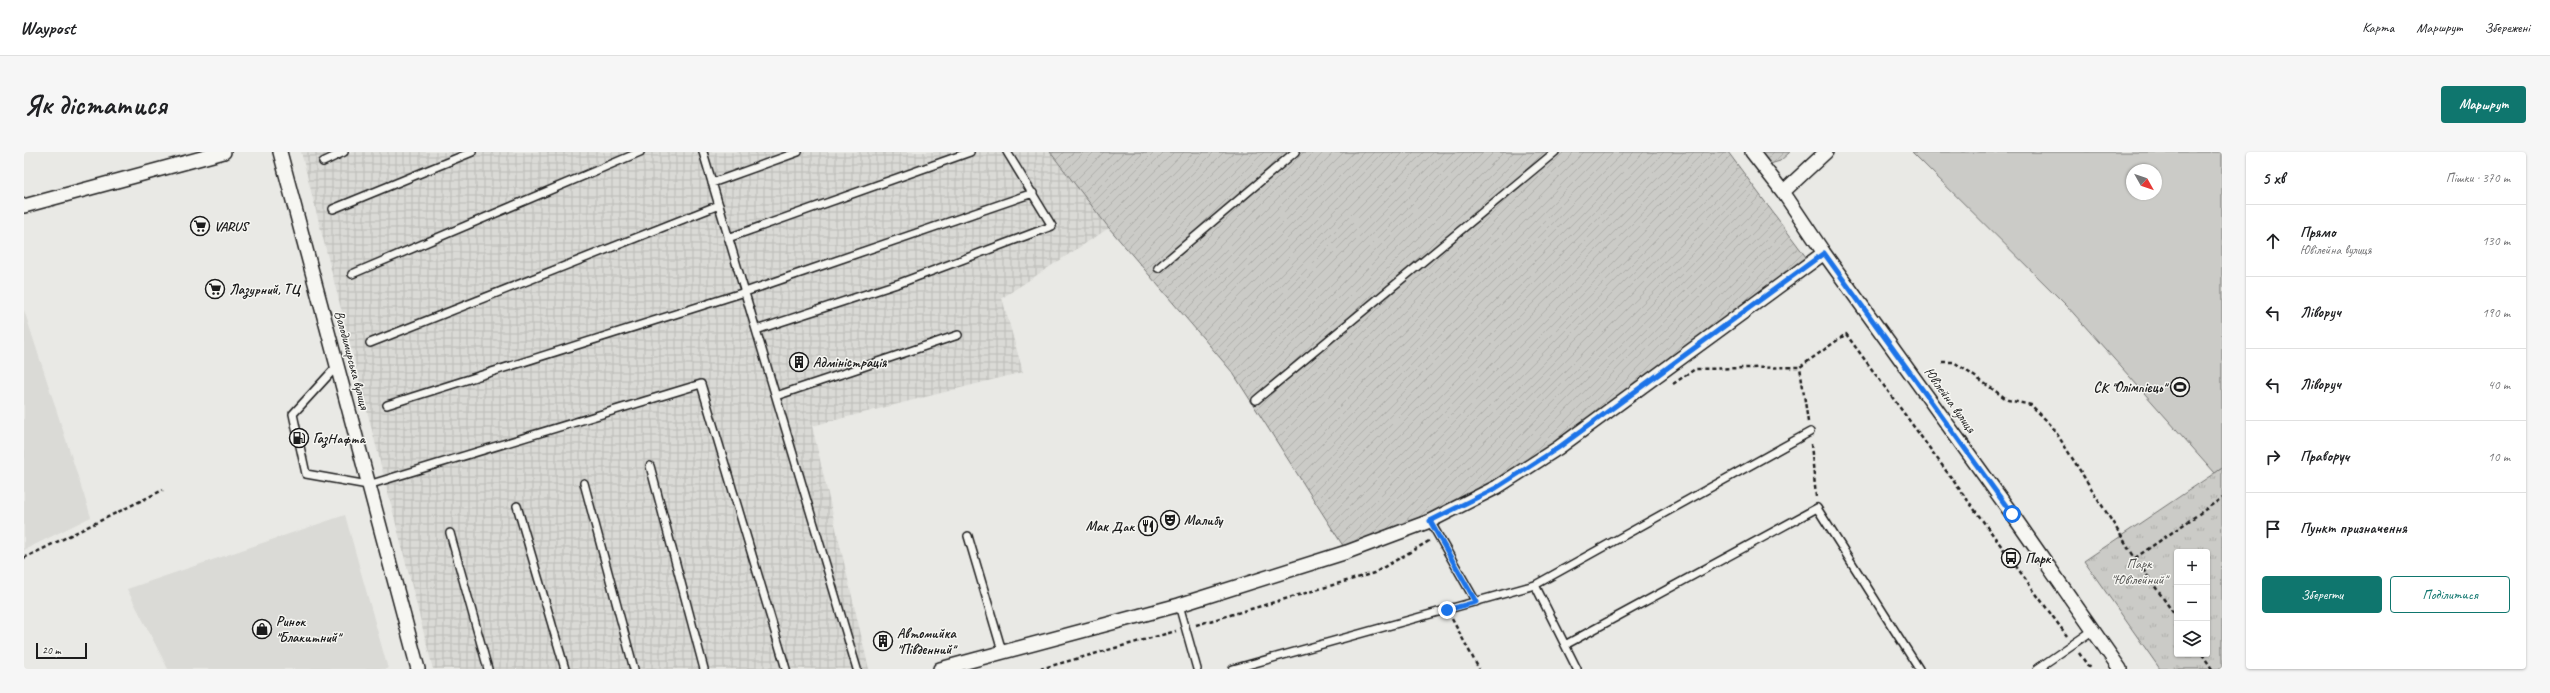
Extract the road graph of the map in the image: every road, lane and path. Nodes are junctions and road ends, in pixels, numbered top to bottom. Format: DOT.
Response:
graph roads {
  1 [pos="224,152"];
  2 [pos="280,152"];
  3 [pos="344,152"];
  4 [pos="472,152"];
  5 [pos="640,152"];
  6 [pos="703,152"];
  7 [pos="798,152"];
  8 [pos="970,152"];
  9 [pos="1007,152"];
  10 [pos="1296,152"];
  11 [pos="1555,152"];
  12 [pos="1752,152"];
  13 [pos="1826,152"];
  14 [pos="323,162"];
  15 [pos="712,183"];
  16 [pos="1783,192"];
  17 [pos="1032,193"];
  18 [pos="719,205"];
  19 [pos="24,206"];
  20 [pos="333,210"];
  21 [pos="728,238"];
  22 [pos="1824,253"];
  23 [pos="1158,268"];
  24 [pos="352,274"];
  25 [pos="745,292"];
  26 [pos="756,330"];
  27 [pos="958,335"];
  28 [pos="370,343"];
  29 [pos="1942,362"];
  30 [pos="337,366"];
  31 [pos="776,396"];
  32 [pos="1256,400"];
  33 [pos="387,406"];
  34 [pos="1810,432"];
  35 [pos="650,466"];
  36 [pos="584,483"];
  37 [pos="368,485"];
  38 [pos="162,490"];
  39 [pos="2222,498"];
  40 [pos="518,506"];
  41 [pos="1817,508"];
  42 [pos="1430,521"];
  43 [pos="450,532"];
  44 [pos="968,536"];
  45 [pos="24,558"];
  46 [pos="2135,558"];
  47 [pos="1536,585"];
  48 [pos="1476,602"];
  49 [pos="1179,605"];
  50 [pos="1447,610"];
  51 [pos="2174,614"];
  52 [pos="2092,632"];
  53 [pos="1565,644"];
  54 [pos="2073,644"];
  55 [pos="1002,651"];
  56 [pos="2204,657"];
  57 [pos="418,669"];
  58 [pos="488,669"];
  59 [pos="565,669"];
  60 [pos="634,669"];
  61 [pos="704,669"];
  62 [pos="786,669"];
  63 [pos="857,669"];
  64 [pos="940,669"];
  65 [pos="1197,669"];
  66 [pos="1233,669"];
  67 [pos="1479,669"];
  68 [pos="1577,669"];
  69 [pos="1919,669"];
  70 [pos="2037,669"];
  71 [pos="2090,669"];
  72 [pos="2120,669"];
  73 [pos="2212,669"];
  1 -- 19 [label="street"];
  2 -- 30 [label="street, Володимирська вулиця"];
  3 -- 14 [label="lane"];
  4 -- 20 [label="lane"];
  5 -- 24 [label="lane"];
  6 -- 15 [label="lane"];
  7 -- 15 [label="lane"];
  8 -- 21 [label="lane"];
  9 -- 17 [label="lane"];
  10 -- 23 [label="lane"];
  11 -- 32 [label="lane"];
  12 -- 16 [label="street, Ювілейна вулиця"];
  13 -- 16 [label="street"];
  15 -- 18 [label="lane"];
  16 -- 22 [label="street, Ювілейна вулиця"];
  17 -- 25 [label="lane"];
  17 -- 26 [label="lane"];
  18 -- 21 [label="lane"];
  18 -- 28 [label="lane"];
  21 -- 25 [label="lane"];
  22 -- 42 [label="street"];
  22 -- 52 [label="street, Ювілейна вулиця"];
  25 -- 26 [label="lane"];
  25 -- 33 [label="lane"];
  26 -- 31 [label="lane"];
  27 -- 31 [label="lane"];
  29 -- 46 [label="path"];
  30 -- 37 [label="street, Володимирська вулиця"];
  30 -- 37 [label="lane"];
  31 -- 63 [label="lane"];
  34 -- 41 [label="path"];
  34 -- 47 [label="lane"];
  34 -- 54 [label="path"];
  35 -- 61 [label="lane"];
  36 -- 60 [label="lane"];
  37 -- 57 [label="street, Володимирська вулиця"];
  37 -- 62 [label="lane"];
  38 -- 45 [label="path"];
  39 -- 46 [label="path"];
  40 -- 59 [label="lane"];
  41 -- 53 [label="lane"];
  41 -- 69 [label="lane"];
  42 -- 48 [label="lane"];
  42 -- 49 [label="street"];
  43 -- 58 [label="lane"];
  44 -- 55 [label="lane"];
  46 -- 51 [label="path"];
  47 -- 48 [label="lane"];
  47 -- 53 [label="lane"];
  48 -- 50 [label="lane"];
  49 -- 55 [label="street"];
  49 -- 65 [label="lane"];
  50 -- 66 [label="lane"];
  50 -- 67 [label="path"];
  52 -- 54 [label="lane"];
  52 -- 72 [label="street, Ювілейна вулиця"];
  53 -- 68 [label="lane"];
  54 -- 70 [label="lane"];
  54 -- 71 [label="path"];
  55 -- 64 [label="street"];
  56 -- 73 [label="path"];
}
